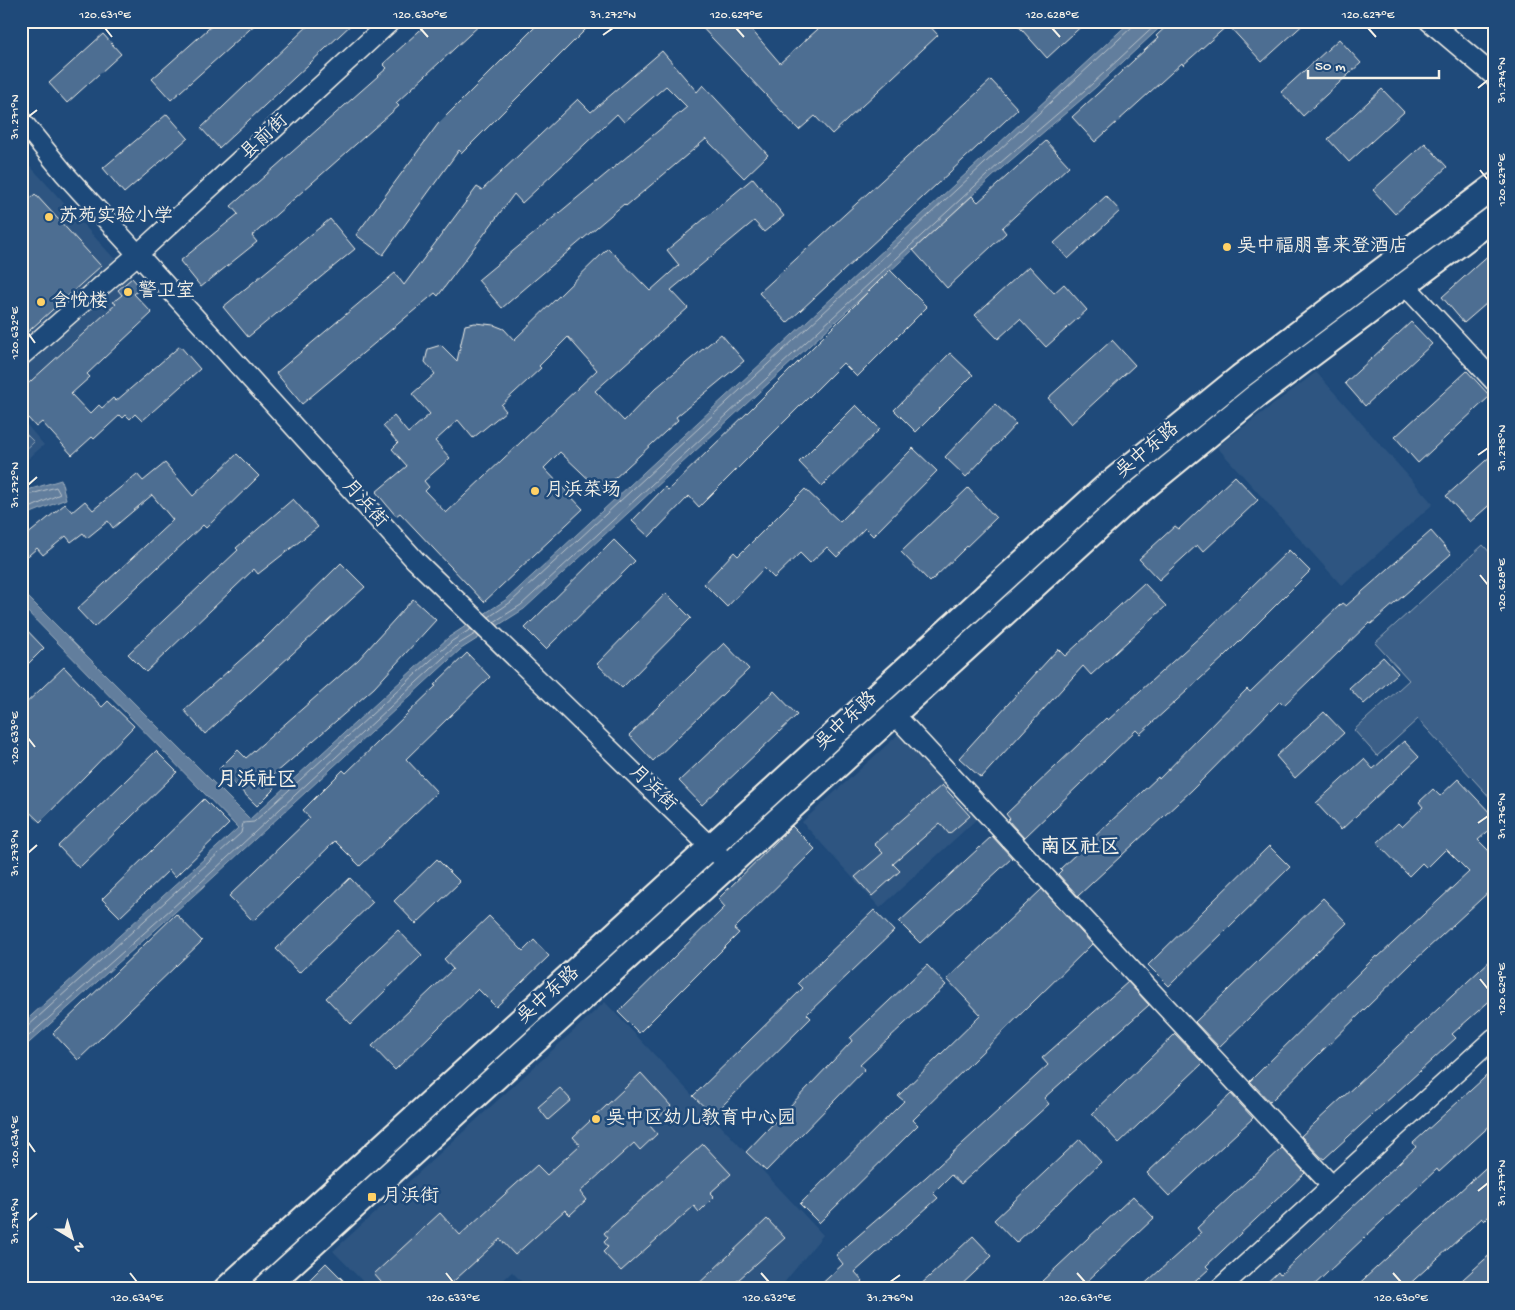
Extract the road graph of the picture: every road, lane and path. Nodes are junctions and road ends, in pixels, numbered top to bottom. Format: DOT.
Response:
graph roads {
  1 [pos="391,21"];
  2 [pos="1428,21"];
  3 [pos="1494,76"];
  4 [pos="21,120"];
  5 [pos="1494,186"];
  6 [pos="1494,218"];
  7 [pos="138,254"];
  8 [pos="1404,284"];
  9 [pos="21,356"];
  10 [pos="1494,381"];
  11 [pos="894,714"];
  12 [pos="712,847"];
  13 [pos="729,866"];
  14 [pos="1494,1038"];
  15 [pos="1332,1186"];
  16 [pos="226,1289"];
  17 [pos="264,1289"];
  18 [pos="1219,1289"];
  1 -- 7 [label="street, 县前街"];
  2 -- 3 [label="street"];
  4 -- 7 [label="street, 月浜街"];
  5 -- 12 [label="main road, 吴中东路"];
  6 -- 8 [label="main road, 吴中东路"];
  7 -- 9 [label="street, 县前街"];
  7 -- 12 [label="street, 月浜街"];
  8 -- 10 [label="street"];
  8 -- 11 [label="main road, 吴中东路"];
  11 -- 13 [label="main road, 吴中东路"];
  11 -- 15 [label="street"];
  12 -- 13 [label="street, 月浜街"];
  12 -- 16 [label="main road, 吴中东路"];
  13 -- 17 [label="main road, 吴中东路"];
  14 -- 15 [label="street"];
  15 -- 18 [label="street"];
}
